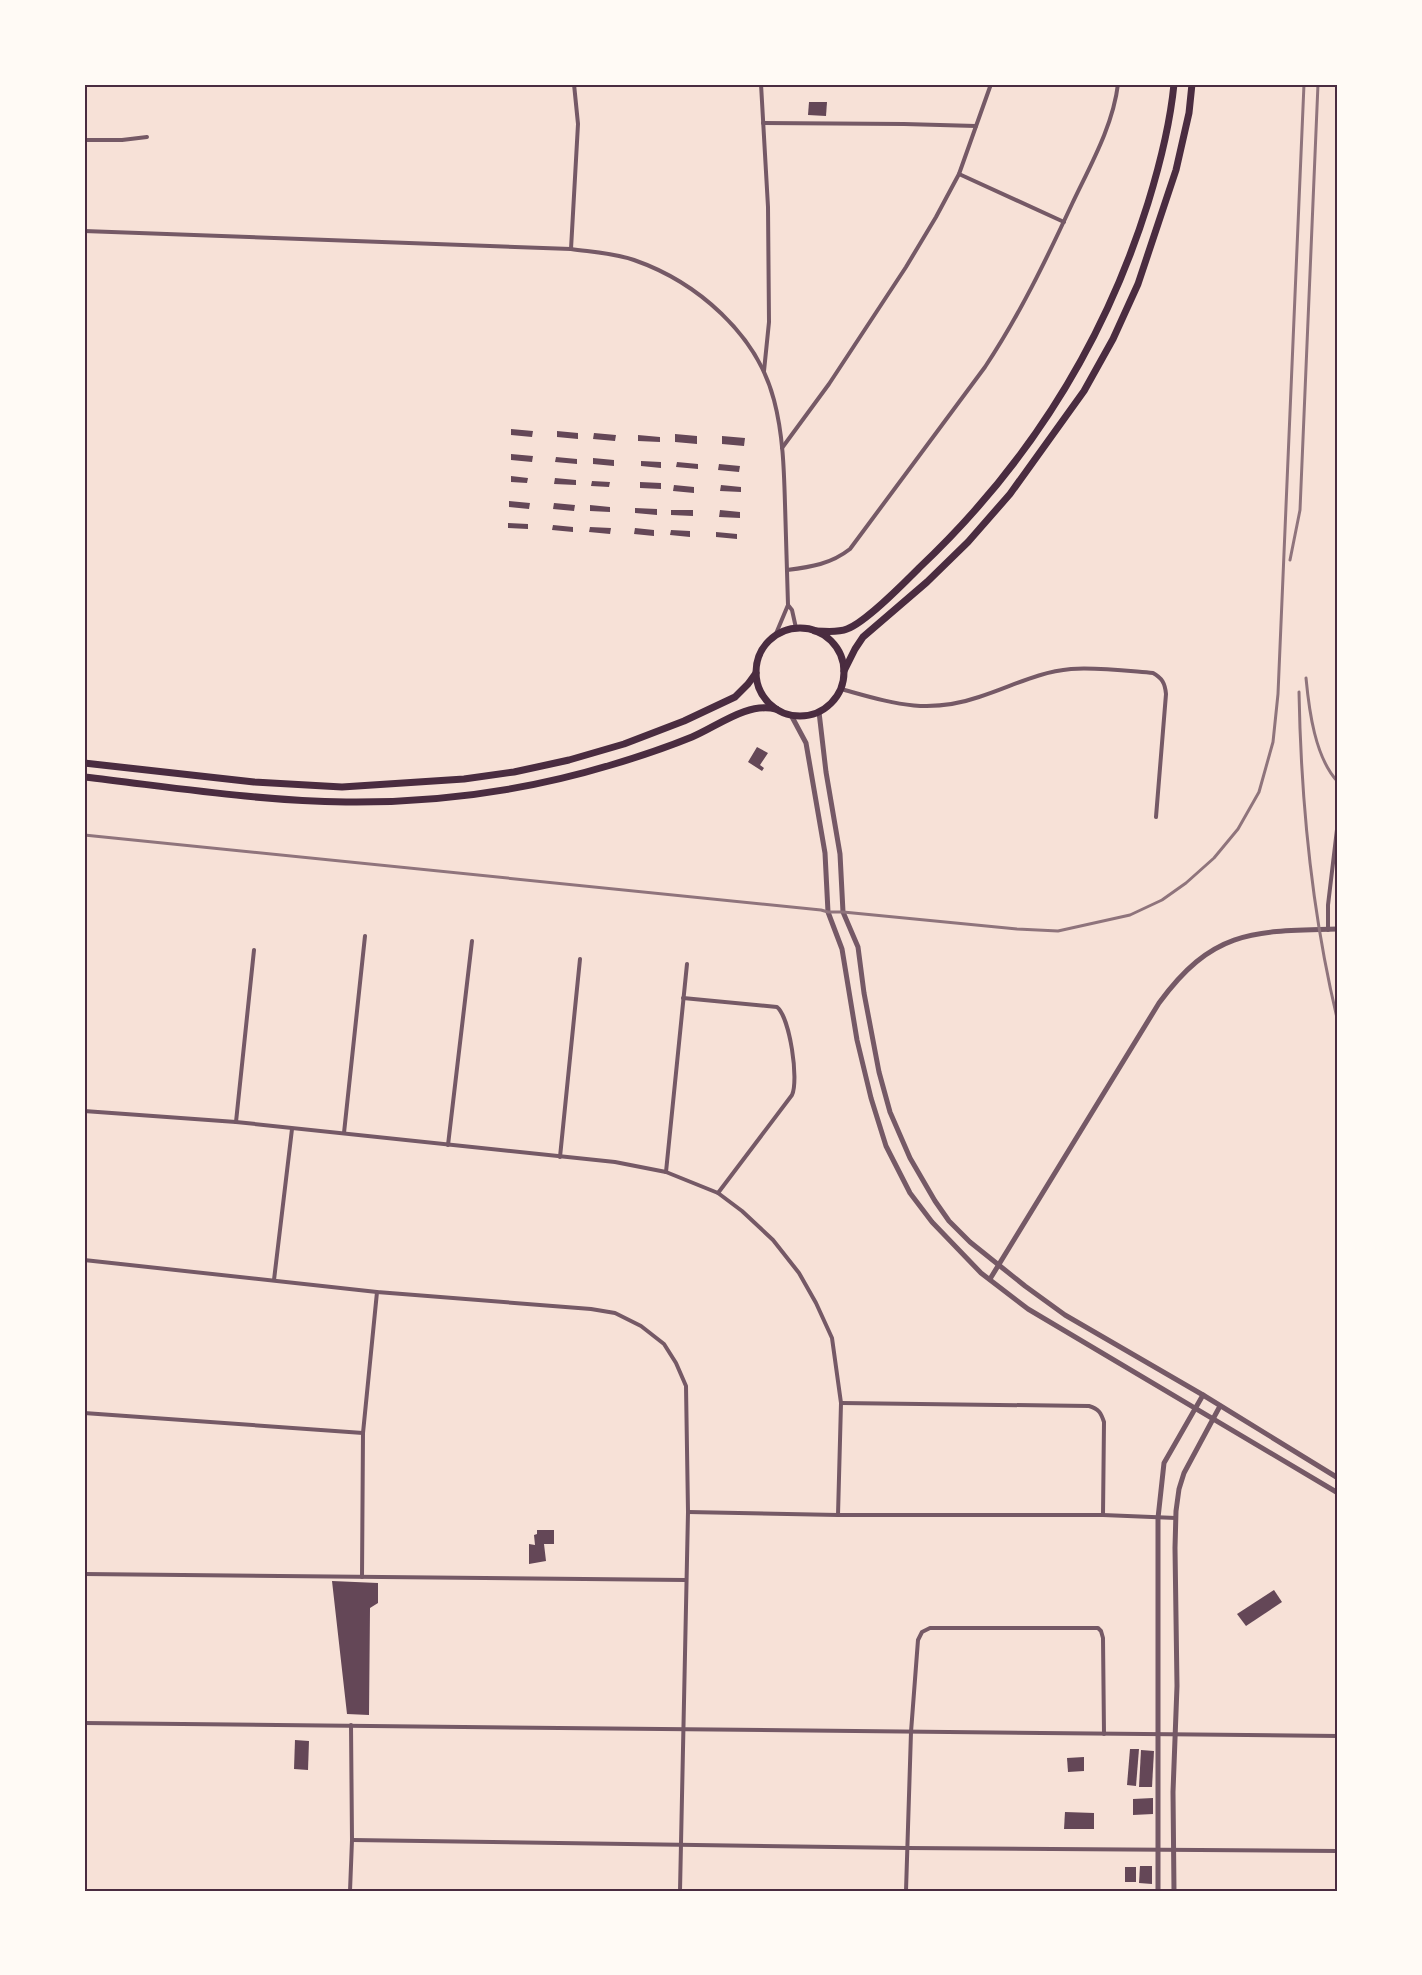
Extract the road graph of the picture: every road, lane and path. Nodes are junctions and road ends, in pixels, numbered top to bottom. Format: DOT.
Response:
graph roads {
  1 [pos="574,84"];
  2 [pos="761,84"];
  3 [pos="991,84"];
  4 [pos="1118,84"];
  5 [pos="1174,84"];
  6 [pos="1192,84"];
  7 [pos="763,123"];
  8 [pos="976,126"];
  9 [pos="147,137"];
  10 [pos="84,140"];
  11 [pos="959,174"];
  12 [pos="1064,222"];
  13 [pos="84,231"];
  14 [pos="572,249"];
  15 [pos="764,371"];
  16 [pos="782,448"];
  17 [pos="787,570"];
  18 [pos="788,605"];
  19 [pos="796,628"];
  20 [pos="815,631"];
  21 [pos="775,636"];
  22 [pos="844,671"];
  23 [pos="756,673"];
  24 [pos="841,689"];
  25 [pos="776,709"];
  26 [pos="819,712"];
  27 [pos="791,715"];
  28 [pos="84,763"];
  29 [pos="84,777"];
  30 [pos="1156,817"];
  31 [pos="1338,821"];
  32 [pos="1338,929"];
  33 [pos="1328,930"];
  34 [pos="365,936"];
  35 [pos="472,941"];
  36 [pos="254,950"];
  37 [pos="580,959"];
  38 [pos="687,964"];
  39 [pos="683,998"];
  40 [pos="84,1111"];
  41 [pos="236,1122"];
  42 [pos="292,1129"];
  43 [pos="344,1133"];
  44 [pos="448,1145"];
  45 [pos="561,1157"];
  46 [pos="666,1172"];
  47 [pos="718,1193"];
  48 [pos="84,1260"];
  49 [pos="998,1263"];
  50 [pos="990,1280"];
  51 [pos="274,1281"];
  52 [pos="377,1292"];
  53 [pos="1203,1395"];
  54 [pos="841,1402"];
  55 [pos="1220,1406"];
  56 [pos="1196,1409"];
  57 [pos="84,1413"];
  58 [pos="1214,1420"];
  59 [pos="363,1433"];
  60 [pos="1338,1478"];
  61 [pos="1338,1493"];
  62 [pos="688,1512"];
  63 [pos="838,1515"];
  64 [pos="1103,1515"];
  65 [pos="1158,1518"];
  66 [pos="1176,1518"];
  67 [pos="84,1574"];
  68 [pos="362,1577"];
  69 [pos="686,1580"];
  70 [pos="84,1723"];
  71 [pos="351,1725"];
  72 [pos="683,1728"];
  73 [pos="911,1732"];
  74 [pos="1104,1734"];
  75 [pos="1158,1735"];
  76 [pos="1177,1735"];
  77 [pos="1338,1736"];
  78 [pos="352,1840"];
  79 [pos="681,1843"];
  80 [pos="907,1848"];
  81 [pos="1157,1848"];
  82 [pos="1174,1848"];
  83 [pos="1338,1851"];
  84 [pos="350,1891"];
  85 [pos="680,1891"];
  86 [pos="906,1891"];
  87 [pos="1158,1891"];
  88 [pos="1174,1891"];
  1 -- 14 [label="street"];
  2 -- 7 [label="street"];
  3 -- 8 [label="street"];
  4 -- 12 [label="street"];
  5 -- 20 [label="highway"];
  6 -- 22 [label="highway"];
  7 -- 8 [label="street"];
  7 -- 15 [label="street"];
  8 -- 11 [label="street"];
  9 -- 10 [label="street"];
  11 -- 12 [label="street"];
  11 -- 16 [label="street"];
  12 -- 17 [label="street"];
  13 -- 14 [label="street"];
  14 -- 15 [label="street"];
  15 -- 16 [label="street"];
  16 -- 17 [label="street"];
  17 -- 18 [label="street"];
  18 -- 19 [label="street"];
  18 -- 21 [label="street"];
  19 -- 20 [label="highway"];
  19 -- 21 [label="highway"];
  20 -- 22 [label="highway"];
  21 -- 23 [label="highway"];
  22 -- 24 [label="highway"];
  23 -- 25 [label="highway"];
  23 -- 28 [label="highway"];
  24 -- 26 [label="highway"];
  24 -- 30 [label="street"];
  25 -- 27 [label="highway"];
  25 -- 29 [label="highway"];
  26 -- 27 [label="highway"];
  26 -- 49 [label="street"];
  27 -- 50 [label="street"];
  31 -- 33 [label="street"];
  32 -- 33 [label="street"];
  33 -- 49 [label="street"];
  34 -- 43 [label="street"];
  35 -- 44 [label="street"];
  36 -- 41 [label="street"];
  37 -- 45 [label="street"];
  38 -- 39 [label="street"];
  39 -- 46 [label="street"];
  39 -- 47 [label="street"];
  40 -- 41 [label="street"];
  41 -- 42 [label="street"];
  42 -- 43 [label="street"];
  42 -- 51 [label="street"];
  43 -- 44 [label="street"];
  44 -- 45 [label="street"];
  45 -- 46 [label="street"];
  46 -- 47 [label="street"];
  47 -- 54 [label="street"];
  48 -- 51 [label="street"];
  49 -- 50 [label="street"];
  49 -- 53 [label="street"];
  50 -- 56 [label="street"];
  51 -- 52 [label="street"];
  52 -- 59 [label="street"];
  52 -- 62 [label="street"];
  53 -- 55 [label="street"];
  53 -- 56 [label="street"];
  54 -- 63 [label="street"];
  54 -- 64 [label="street"];
  55 -- 58 [label="street"];
  55 -- 60 [label="street"];
  56 -- 58 [label="street"];
  56 -- 65 [label="street"];
  57 -- 59 [label="street"];
  58 -- 61 [label="street"];
  58 -- 66 [label="street"];
  59 -- 68 [label="street"];
  62 -- 63 [label="street"];
  62 -- 69 [label="street"];
  63 -- 64 [label="street"];
  64 -- 65 [label="street"];
  65 -- 66 [label="street"];
  65 -- 75 [label="street"];
  66 -- 76 [label="street"];
  67 -- 68 [label="street"];
  68 -- 69 [label="street"];
  69 -- 72 [label="street"];
  70 -- 71 [label="street"];
  71 -- 72 [label="street"];
  71 -- 78 [label="street"];
  72 -- 73 [label="street"];
  72 -- 79 [label="street"];
  73 -- 74 [label="street"];
  73 -- 74 [label="street"];
  73 -- 80 [label="street"];
  74 -- 75 [label="street"];
  75 -- 76 [label="street"];
  75 -- 81 [label="street"];
  76 -- 77 [label="street"];
  76 -- 82 [label="street"];
  78 -- 79 [label="street"];
  78 -- 84 [label="street"];
  79 -- 80 [label="street"];
  79 -- 85 [label="street"];
  80 -- 81 [label="street"];
  80 -- 86 [label="street"];
  81 -- 82 [label="street"];
  81 -- 87 [label="street"];
  82 -- 83 [label="street"];
  82 -- 88 [label="street"];
}
